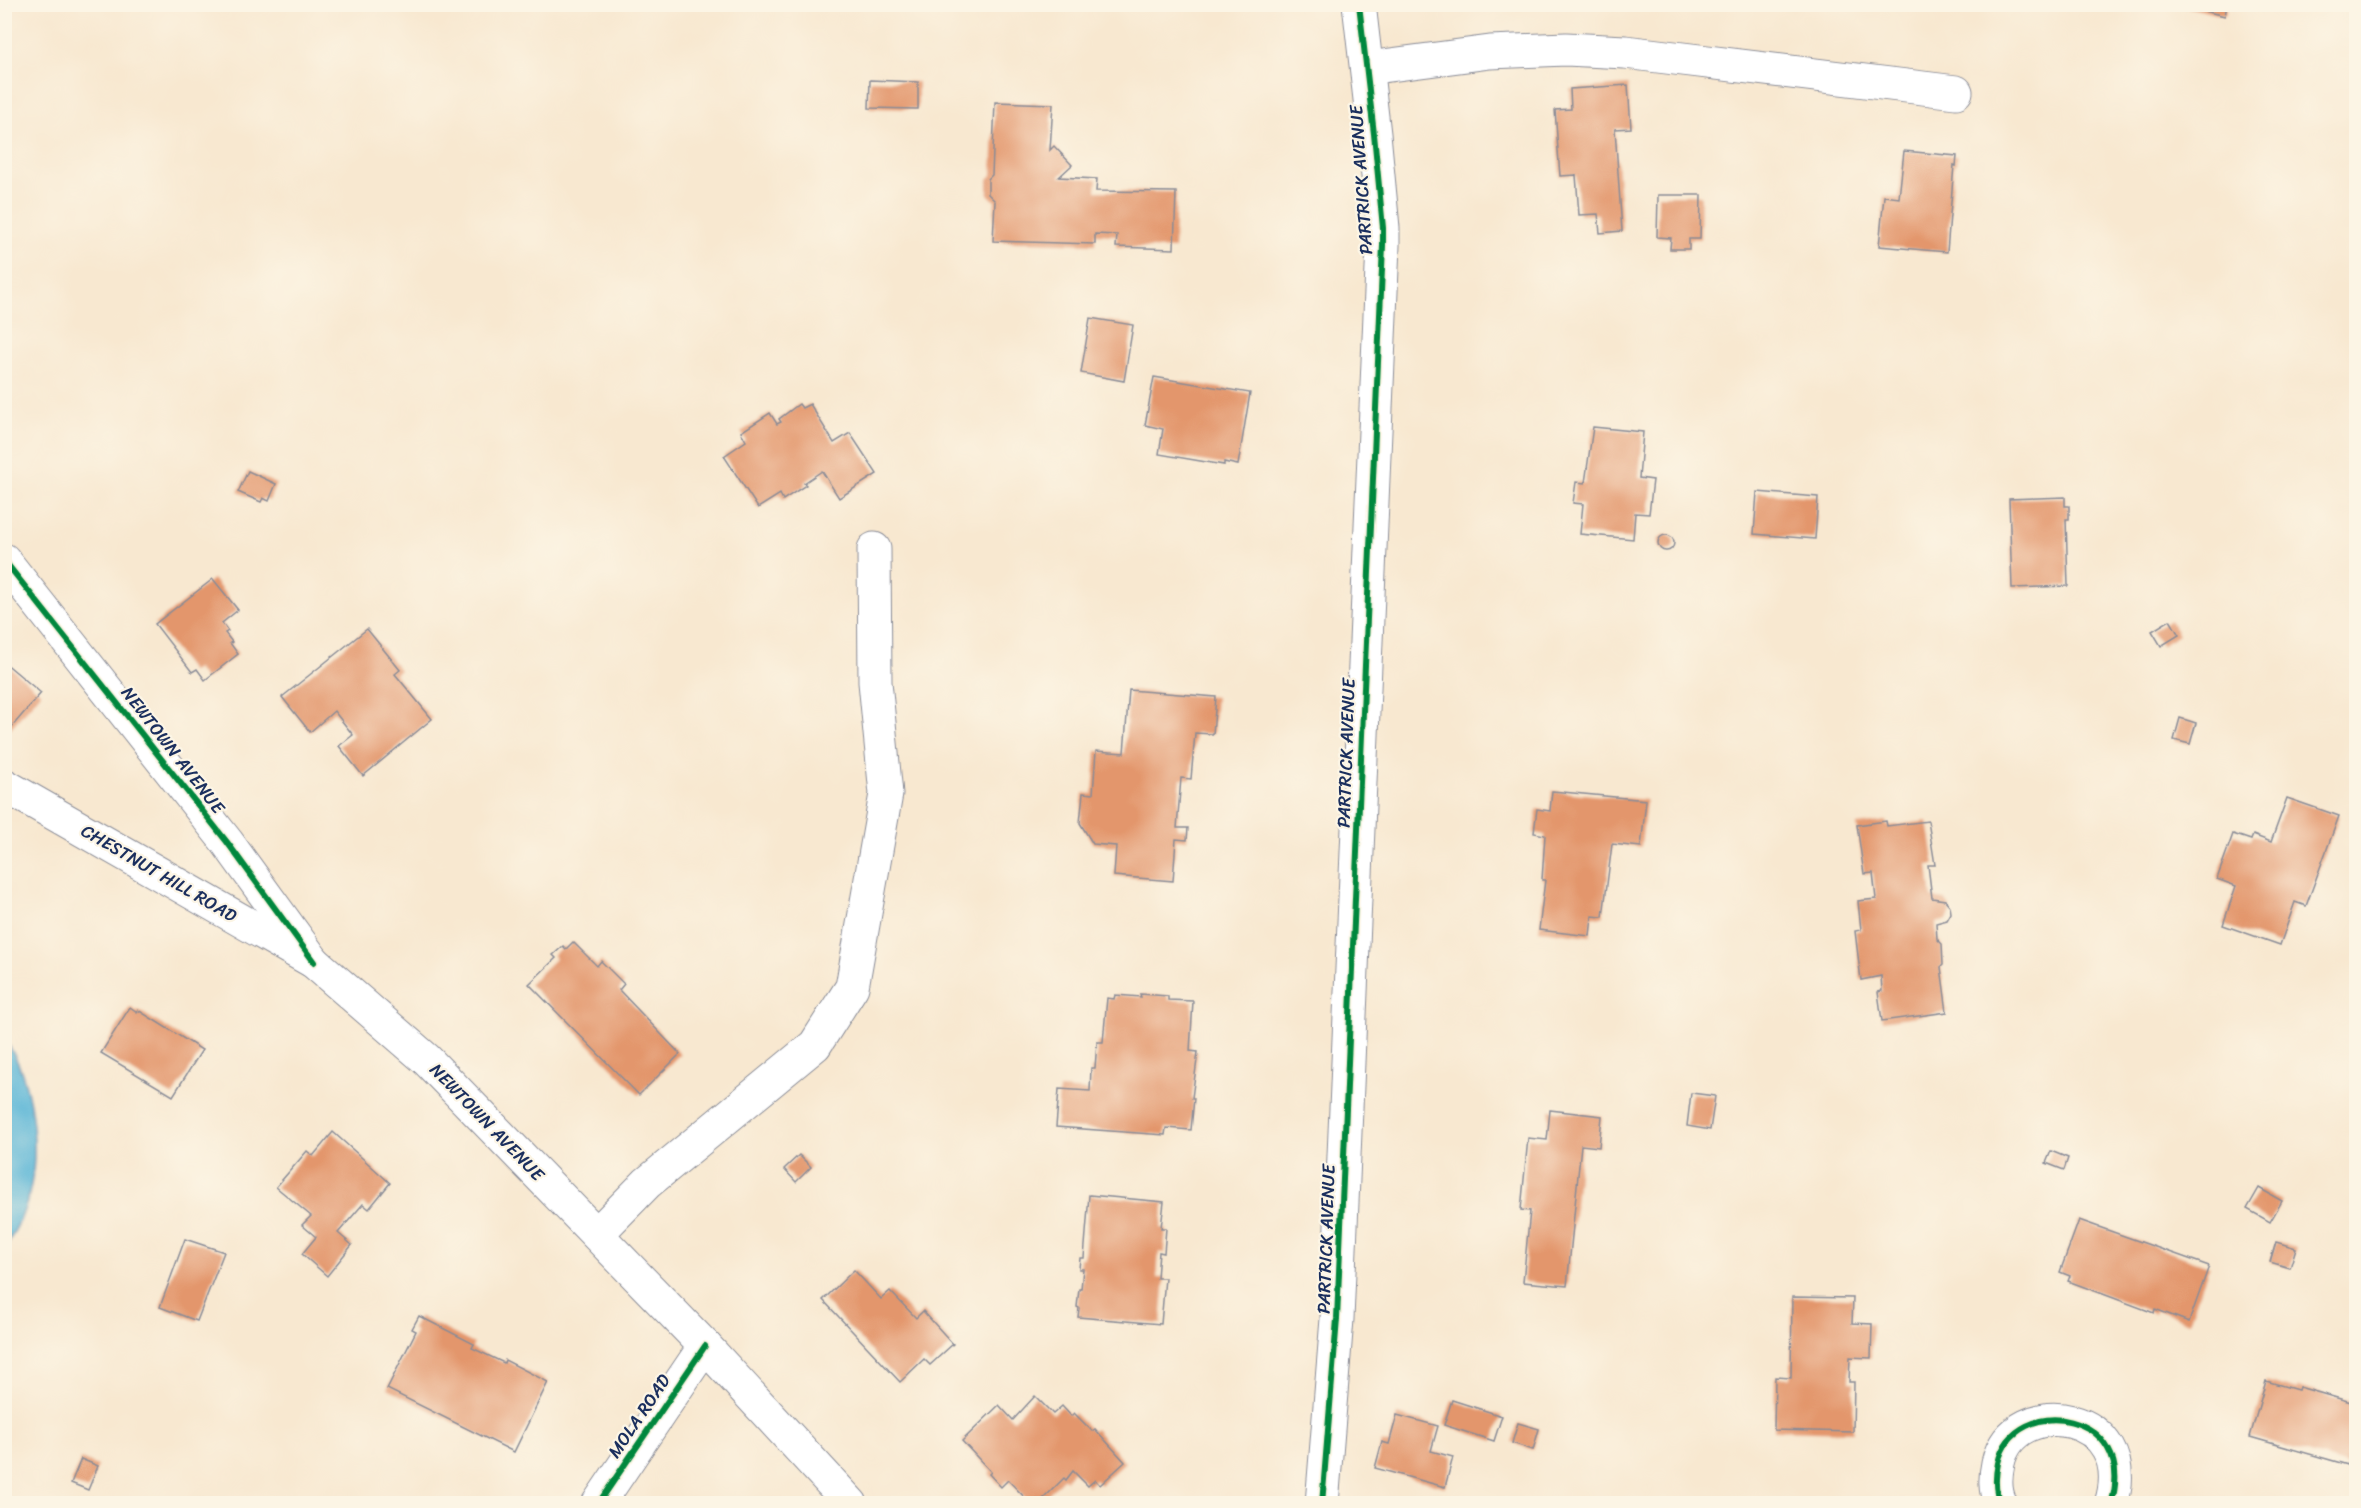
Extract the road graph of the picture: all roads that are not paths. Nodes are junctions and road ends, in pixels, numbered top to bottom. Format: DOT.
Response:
graph roads {
  1 [pos="1359,4"];
  2 [pos="1366,68"];
  3 [pos="1956,92"];
  4 [pos="874,549"];
  5 [pos="4,560"];
  6 [pos="4,785"];
  7 [pos="314,962"];
  8 [pos="597,1234"];
  9 [pos="705,1346"];
  10 [pos="598,1503"];
  11 [pos="851,1503"];
  12 [pos="1322,1503"];
  13 [pos="2001,1503"];
  14 [pos="2112,1503"];
  1 -- 2 [label="street, PARTRICK AVENUE"];
  2 -- 3 [label="street"];
  2 -- 12 [label="street, PARTRICK AVENUE"];
  4 -- 8 [label="street"];
  5 -- 7 [label="street, NEWTOWN AVENUE"];
  6 -- 7 [label="street, CHESTNUT HILL ROAD"];
  7 -- 8 [label="street, NEWTOWN AVENUE"];
  8 -- 9 [label="street, NEWTOWN AVENUE"];
  9 -- 10 [label="street, MOLA ROAD"];
  9 -- 11 [label="street, NEWTOWN AVENUE"];
  13 -- 14 [label="street"];
}
